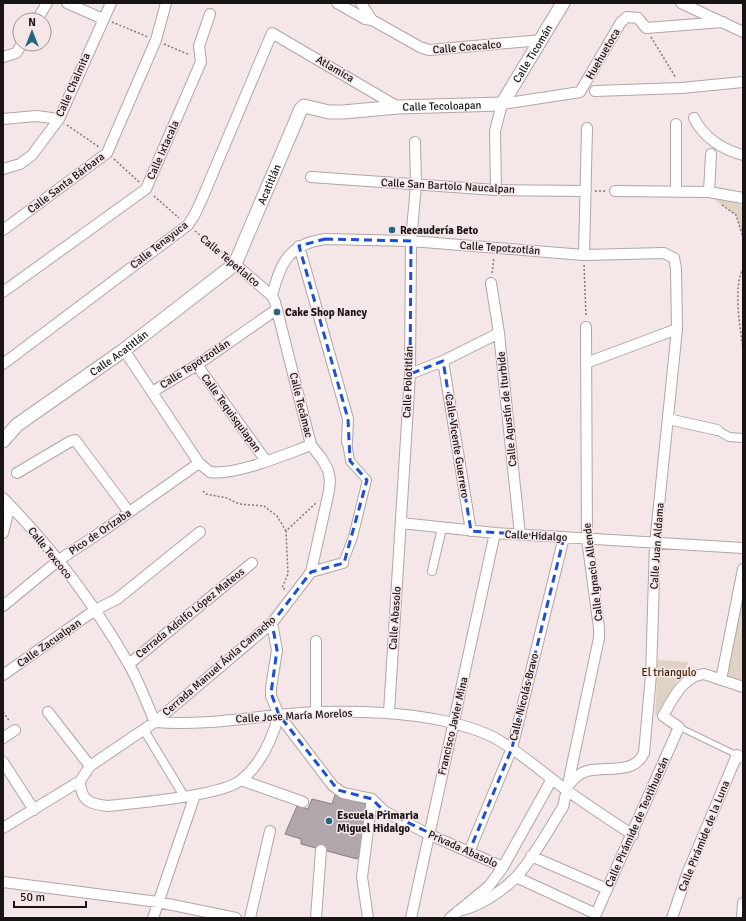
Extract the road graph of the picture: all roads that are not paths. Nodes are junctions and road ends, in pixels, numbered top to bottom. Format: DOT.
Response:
graph roads {
  1 [pos="47,3"];
  2 [pos="67,3"];
  3 [pos="111,3"];
  4 [pos="166,3"];
  5 [pos="336,3"];
  6 [pos="361,3"];
  7 [pos="563,3"];
  8 [pos="681,3"];
  9 [pos="42,12"];
  10 [pos="210,14"];
  11 [pos="103,19"];
  12 [pos="372,20"];
  13 [pos="723,22"];
  14 [pos="743,32"];
  15 [pos="272,33"];
  16 [pos="542,40"];
  17 [pos="17,52"];
  18 [pos="3,57"];
  19 [pos="743,82"];
  20 [pos="595,91"];
  21 [pos="580,92"];
  22 [pos="502,104"];
  23 [pos="304,106"];
  24 [pos="398,107"];
  25 [pos="59,118"];
  26 [pos="694,118"];
  27 [pos="3,119"];
  28 [pos="676,124"];
  29 [pos="587,128"];
  30 [pos="415,142"];
  31 [pos="710,154"];
  32 [pos="743,155"];
  33 [pos="3,169"];
  34 [pos="311,177"];
  35 [pos="416,185"];
  36 [pos="496,190"];
  37 [pos="586,191"];
  38 [pos="615,191"];
  39 [pos="676,191"];
  40 [pos="709,192"];
  41 [pos="743,198"];
  42 [pos="3,230"];
  43 [pos="411,241"];
  44 [pos="299,246"];
  45 [pos="664,253"];
  46 [pos="584,254"];
  47 [pos="235,264"];
  48 [pos="491,283"];
  49 [pos="3,292"];
  50 [pos="272,296"];
  51 [pos="277,309"];
  52 [pos="586,327"];
  53 [pos="677,329"];
  54 [pos="499,333"];
  55 [pos="124,350"];
  56 [pos="443,360"];
  57 [pos="586,363"];
  58 [pos="3,364"];
  59 [pos="196,365"];
  60 [pos="410,374"];
  61 [pos="152,392"];
  62 [pos="668,419"];
  63 [pos="717,430"];
  64 [pos="743,438"];
  65 [pos="3,441"];
  66 [pos="347,442"];
  67 [pos="311,445"];
  68 [pos="266,461"];
  69 [pos="199,462"];
  70 [pos="17,473"];
  71 [pos="6,501"];
  72 [pos="129,512"];
  73 [pos="401,523"];
  74 [pos="442,528"];
  75 [pos="471,531"];
  76 [pos="200,532"];
  77 [pos="3,533"];
  78 [pos="495,534"];
  79 [pos="520,535"];
  80 [pos="564,538"];
  81 [pos="587,539"];
  82 [pos="655,544"];
  83 [pos="743,548"];
  84 [pos="59,560"];
  85 [pos="252,563"];
  86 [pos="343,563"];
  87 [pos="743,569"];
  88 [pos="432,571"];
  89 [pos="311,572"];
  90 [pos="3,606"];
  91 [pos="95,610"];
  92 [pos="272,623"];
  93 [pos="316,641"];
  94 [pos="129,664"];
  95 [pos="3,675"];
  96 [pos="721,680"];
  97 [pos="743,687"];
  98 [pos="48,712"];
  99 [pos="316,712"];
  100 [pos="389,712"];
  101 [pos="279,715"];
  102 [pos="155,722"];
  103 [pos="455,724"];
  104 [pos="679,727"];
  105 [pos="15,730"];
  106 [pos="144,730"];
  107 [pos="3,738"];
  108 [pos="512,748"];
  109 [pos="740,756"];
  110 [pos="3,762"];
  111 [pos="90,766"];
  112 [pos="552,779"];
  113 [pos="242,780"];
  114 [pos="80,781"];
  115 [pos="566,789"];
  116 [pos="195,795"];
  117 [pos="184,796"];
  118 [pos="372,799"];
  119 [pos="303,802"];
  120 [pos="34,810"];
  121 [pos="3,828"];
  122 [pos="270,832"];
  123 [pos="428,834"];
  124 [pos="633,835"];
  125 [pos="321,850"];
  126 [pos="469,852"];
  127 [pos="531,856"];
  128 [pos="504,867"];
  129 [pos="516,877"];
  130 [pos="3,882"];
  131 [pos="607,889"];
  132 [pos="158,902"];
  133 [pos="743,903"];
  134 [pos="458,911"];
  135 [pos="597,916"];
  136 [pos="153,918"];
  137 [pos="236,918"];
  138 [pos="250,918"];
  139 [pos="316,918"];
  140 [pos="368,918"];
  141 [pos="411,918"];
  142 [pos="450,918"];
  143 [pos="672,918"];
  144 [pos="742,918"];
  1 -- 9 [label="street"];
  2 -- 11 [label="street"];
  3 -- 11 [label="street, Calle Chalmita"];
  4 -- 42 [label="street, Calle Santa Bárbara"];
  5 -- 12 [label="street"];
  6 -- 12 [label="street, Calle Coacalco"];
  7 -- 16 [label="street, Calle Ticomán"];
  8 -- 13 [label="street"];
  10 -- 49 [label="street, Calle Ixtacala"];
  11 -- 25 [label="street, Calle Chalmita"];
  12 -- 16 [label="street, Calle Coacalco"];
  13 -- 14 [label="street"];
  13 -- 21 [label="street, Huehuetoca"];
  15 -- 24 [label="street, Atlamica"];
  15 -- 58 [label="street, Calle Tenayuca"];
  16 -- 22 [label="street, Calle Ticomán"];
  17 -- 18 [label="street"];
  19 -- 20 [label="street"];
  21 -- 22 [label="street, Calle Tecoloapan"];
  22 -- 24 [label="street, Calle Tecoloapan"];
  22 -- 36 [label="street"];
  23 -- 24 [label="street, Calle Tecoloapan"];
  23 -- 47 [label="street, Acatitlán"];
  25 -- 27 [label="street"];
  25 -- 33 [label="street, Calle Chalmita"];
  26 -- 32 [label="street"];
  28 -- 39 [label="street"];
  29 -- 37 [label="street"];
  30 -- 35 [label="street, Calle Polotitlán"];
  31 -- 40 [label="street"];
  34 -- 35 [label="street, Calle San Bartolo Naucalpan"];
  35 -- 36 [label="street, Calle San Bartolo Naucalpan"];
  35 -- 43 [label="street, Calle Polotitlán"];
  36 -- 37 [label="street, Calle San Bartolo Naucalpan"];
  37 -- 46 [label="street"];
  38 -- 39 [label="street"];
  39 -- 40 [label="street"];
  40 -- 41 [label="street"];
  43 -- 44 [label="street, Calle Tepotzotlán"];
  43 -- 46 [label="street, Calle Tepotzotlán"];
  43 -- 60 [label="street, Calle Polotitlán"];
  44 -- 50 [label="street"];
  44 -- 66 [label="street"];
  45 -- 46 [label="street, Calle Tepotzotlán"];
  45 -- 53 [label="street, Calle Juan Aldama"];
  47 -- 50 [label="street, Calle Tepetlalco"];
  47 -- 55 [label="street, Calle Acatitlán"];
  48 -- 54 [label="street, Calle Agustín de Iturbide"];
  50 -- 51 [label="street, Calle Tecámac"];
  51 -- 59 [label="street, Calle Tepotzotlán"];
  51 -- 67 [label="street, Calle Tecámac"];
  52 -- 57 [label="street, Calle Ignacio Allende"];
  53 -- 57 [label="street"];
  53 -- 62 [label="street, Calle Juan Aldama"];
  54 -- 56 [label="street"];
  54 -- 79 [label="street, Calle Agustín de Iturbide"];
  55 -- 61 [label="street"];
  55 -- 65 [label="street, Calle Acatitlán"];
  56 -- 60 [label="street"];
  56 -- 75 [label="street, Calle Vicente Guerrero"];
  57 -- 81 [label="street, Calle Ignacio Allende"];
  59 -- 61 [label="street, Calle Tepotzotlán"];
  59 -- 68 [label="street, Calle Tequisquiapan"];
  60 -- 73 [label="street, Calle Polotitlán"];
  61 -- 69 [label="street"];
  62 -- 63 [label="street"];
  62 -- 82 [label="street, Calle Juan Aldama"];
  63 -- 64 [label="street"];
  66 -- 86 [label="street"];
  67 -- 68 [label="street, Calle Tecámac"];
  67 -- 89 [label="street, Cerrada Manuel Ávila Camacho"];
  68 -- 69 [label="street, Calle Tecámac"];
  69 -- 72 [label="street, Pico de Orizaba"];
  70 -- 72 [label="street"];
  71 -- 77 [label="street"];
  71 -- 84 [label="street, Calle Texcoco"];
  72 -- 84 [label="street, Pico de Orizaba"];
  73 -- 74 [label="street, Calle Hidalgo"];
  73 -- 100 [label="street, Calle Abasolo"];
  74 -- 75 [label="street, Calle Hidalgo"];
  74 -- 88 [label="street"];
  75 -- 78 [label="street, Calle Hidalgo"];
  76 -- 91 [label="street, Calle Zacualpan"];
  78 -- 79 [label="street, Calle Hidalgo"];
  78 -- 103 [label="street, Francisco Javier Mina"];
  79 -- 80 [label="street, Calle Hidalgo"];
  80 -- 81 [label="street, Calle Hidalgo"];
  80 -- 108 [label="street, Calle Nicolás Bravo"];
  81 -- 82 [label="street, Calle Hidalgo"];
  81 -- 115 [label="street, Calle Ignacio Allende"];
  82 -- 83 [label="street, Calle Hidalgo"];
  82 -- 115 [label="street, Calle Juan Aldama"];
  84 -- 90 [label="street, Pico de Orizaba"];
  84 -- 91 [label="street, Calle Texcoco"];
  85 -- 94 [label="street, Cerrada Adolfo López Mateos"];
  86 -- 89 [label="street"];
  87 -- 96 [label="street"];
  89 -- 92 [label="street, Cerrada Manuel Ávila Camacho"];
  91 -- 94 [label="street, Calle Texcoco"];
  91 -- 95 [label="street, Calle Zacualpan"];
  92 -- 101 [label="street"];
  92 -- 102 [label="street, Cerrada Manuel Ávila Camacho"];
  93 -- 99 [label="street"];
  94 -- 102 [label="street, Calle Texcoco"];
  96 -- 97 [label="street"];
  96 -- 104 [label="street"];
  98 -- 111 [label="street"];
  99 -- 100 [label="street, Calle Jose María Morelos"];
  99 -- 101 [label="street, Calle Jose María Morelos"];
  100 -- 103 [label="street, Calle Jose María Morelos"];
  101 -- 102 [label="street, Calle Jose María Morelos"];
  101 -- 113 [label="street"];
  101 -- 118 [label="street"];
  102 -- 106 [label="street"];
  103 -- 108 [label="street, Calle Jose María Morelos"];
  103 -- 123 [label="street, Francisco Javier Mina"];
  104 -- 109 [label="lane"];
  104 -- 124 [label="street, Calle Pirámide de Teotihuacán"];
  105 -- 107 [label="street"];
  106 -- 111 [label="street"];
  106 -- 117 [label="street"];
  108 -- 112 [label="street, Calle Jose María Morelos"];
  108 -- 126 [label="street, Calle Nicolás Bravo"];
  109 -- 143 [label="street, Calle Pirámide de la Luna"];
  110 -- 120 [label="street"];
  111 -- 114 [label="street"];
  112 -- 115 [label="street, Calle Jose María Morelos"];
  112 -- 128 [label="street"];
  113 -- 116 [label="street"];
  113 -- 119 [label="street"];
  114 -- 117 [label="street"];
  114 -- 120 [label="street"];
  115 -- 124 [label="street, Calle Jose María Morelos"];
  115 -- 127 [label="street, Calle Ignacio Allende"];
  116 -- 117 [label="street"];
  116 -- 132 [label="street"];
  118 -- 123 [label="street, Privada Abasolo"];
  118 -- 140 [label="street"];
  120 -- 121 [label="street"];
  122 -- 138 [label="street"];
  123 -- 126 [label="street, Privada Abasolo"];
  123 -- 141 [label="street, Francisco Javier Mina"];
  124 -- 131 [label="street, Calle Pirámide de Teotihuacán"];
  125 -- 139 [label="street"];
  126 -- 128 [label="street, Privada Abasolo"];
  127 -- 129 [label="street, Calle Ignacio Allende"];
  127 -- 131 [label="street"];
  128 -- 134 [label="street"];
  129 -- 134 [label="street, Calle Ignacio Allende"];
  129 -- 135 [label="street"];
  130 -- 132 [label="street"];
  131 -- 135 [label="street, Calle Pirámide de Teotihuacán"];
  132 -- 136 [label="street"];
  132 -- 137 [label="street"];
  133 -- 144 [label="street"];
  134 -- 142 [label="street"];
}
